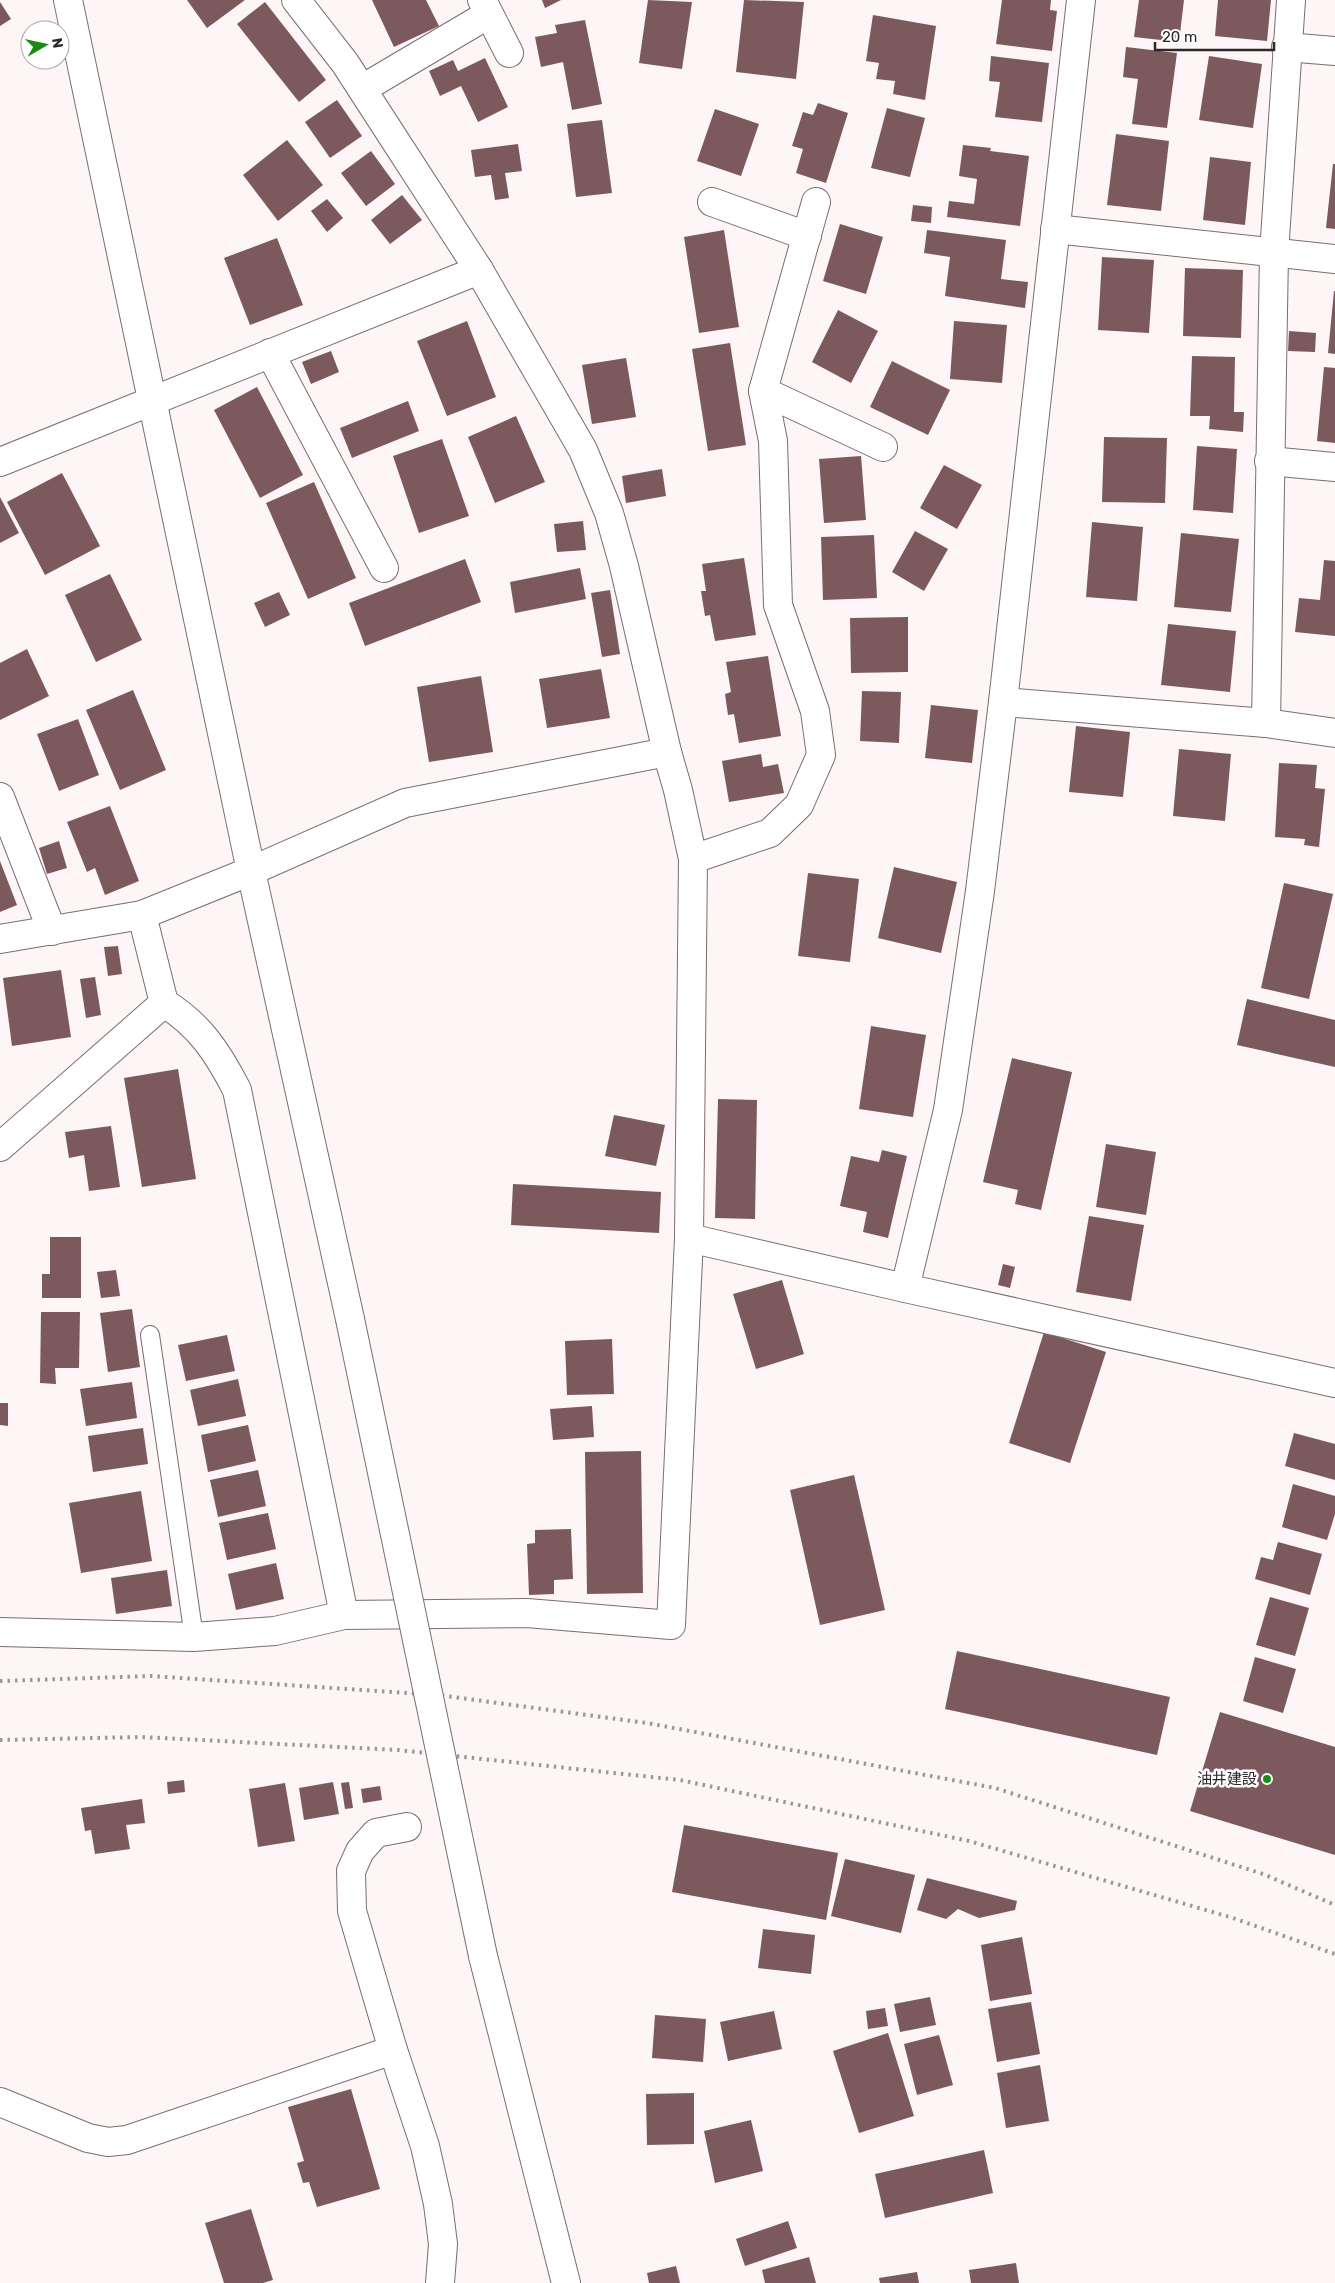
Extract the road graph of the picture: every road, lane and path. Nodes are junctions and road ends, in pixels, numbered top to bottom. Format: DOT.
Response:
graph roads {
  1 [pos="68,0"];
  2 [pos="296,0"];
  3 [pos="1081,0"];
  4 [pos="1291,0"];
  5 [pos="485,7"];
  6 [pos="1286,47"];
  7 [pos="1335,52"];
  8 [pos="509,53"];
  9 [pos="362,89"];
  10 [pos="712,202"];
  11 [pos="816,202"];
  12 [pos="1055,229"];
  13 [pos="807,236"];
  14 [pos="1274,252"];
  15 [pos="1335,259"];
  16 [pos="479,270"];
  17 [pos="270,353"];
  18 [pos="763,391"];
  19 [pos="150,400"];
  20 [pos="883,447"];
  21 [pos="1269,461"];
  22 [pos="0,462"];
  23 [pos="1335,467"];
  24 [pos="384,568"];
  25 [pos="1003,702"];
  26 [pos="1266,723"];
  27 [pos="1335,732"];
  28 [pos="667,752"];
  29 [pos="0,797"];
  30 [pos="693,859"];
  31 [pos="251,871"];
  32 [pos="142,915"];
  33 [pos="52,931"];
  34 [pos="0,939"];
  35 [pos="164,1003"];
  36 [pos="4,1139"];
  37 [pos="689,1238"];
  38 [pos="905,1288"];
  39 [pos="150,1335"];
  40 [pos="1335,1383"];
  41 [pos="344,1615"];
  42 [pos="0,1632"];
  43 [pos="194,1637"];
  44 [pos="407,1827"];
  45 [pos="393,2050"];
  46 [pos="0,2102"];
  47 [pos="440,2283"];
  48 [pos="566,2283"];
  1 -- 19 [label="street"];
  2 -- 9 [label="street"];
  3 -- 12 [label="street"];
  4 -- 6 [label="street"];
  5 -- 8 [label="street"];
  5 -- 9 [label="street"];
  6 -- 7 [label="street"];
  6 -- 14 [label="street"];
  9 -- 16 [label="street"];
  10 -- 13 [label="street"];
  11 -- 13 [label="street"];
  12 -- 14 [label="street"];
  12 -- 25 [label="street"];
  13 -- 18 [label="street"];
  14 -- 15 [label="street"];
  14 -- 21 [label="street"];
  16 -- 17 [label="street"];
  16 -- 28 [label="street"];
  17 -- 19 [label="street"];
  17 -- 24 [label="street"];
  18 -- 20 [label="street"];
  18 -- 30 [label="street"];
  19 -- 22 [label="street"];
  19 -- 31 [label="street"];
  21 -- 23 [label="street"];
  21 -- 26 [label="street"];
  25 -- 26 [label="street"];
  25 -- 38 [label="street"];
  26 -- 27 [label="street"];
  28 -- 30 [label="street"];
  28 -- 31 [label="street"];
  29 -- 33 [label="street"];
  30 -- 37 [label="street"];
  31 -- 32 [label="street"];
  31 -- 48 [label="street, bridge"];
  32 -- 33 [label="street"];
  32 -- 35 [label="street"];
  33 -- 34 [label="street"];
  35 -- 36 [label="street"];
  35 -- 41 [label="street"];
  37 -- 38 [label="street"];
  37 -- 41 [label="street"];
  38 -- 40 [label="street"];
  39 -- 43 [label="lane"];
  41 -- 43 [label="street"];
  42 -- 43 [label="street"];
  44 -- 45 [label="street"];
  45 -- 46 [label="street"];
  45 -- 47 [label="street"];
}
